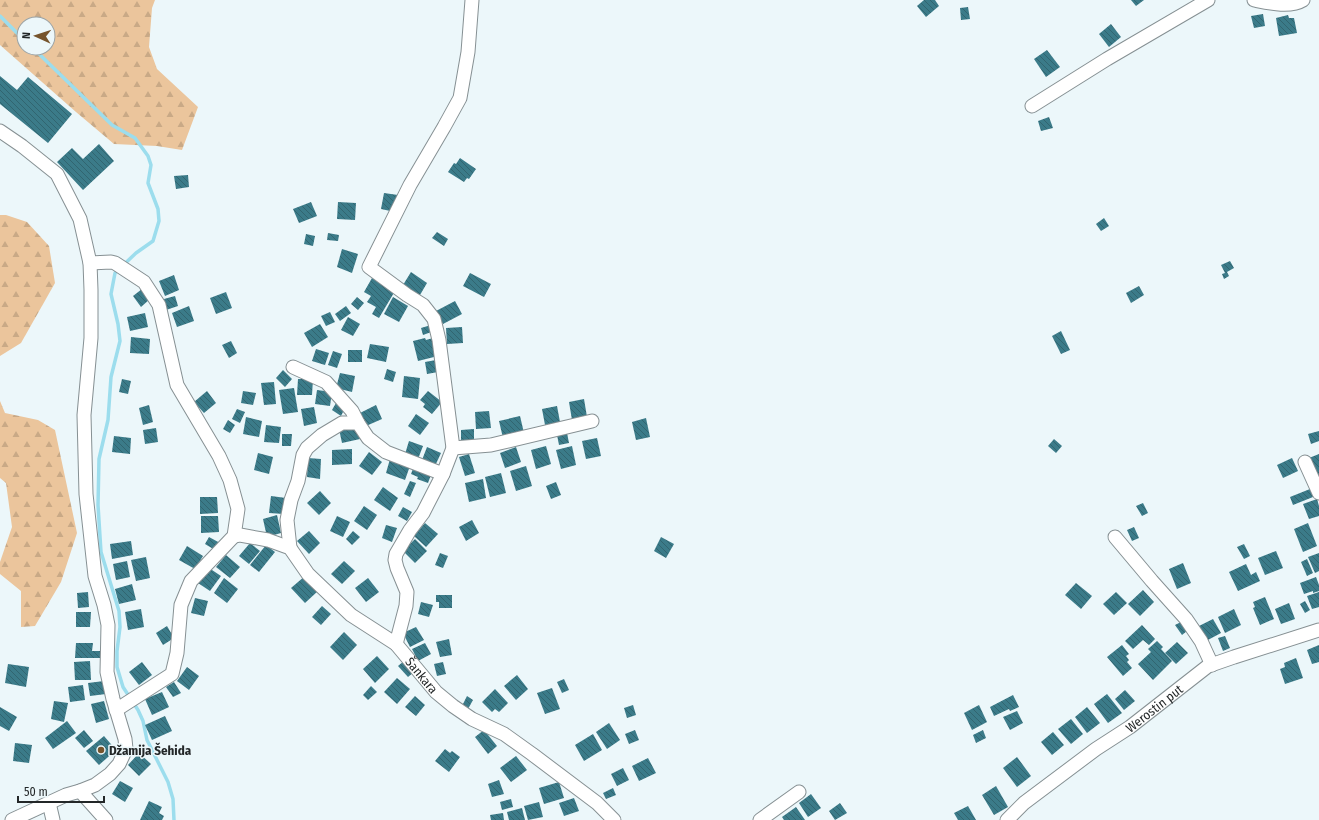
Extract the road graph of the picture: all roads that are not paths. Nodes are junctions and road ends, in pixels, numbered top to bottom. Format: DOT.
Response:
graph roads {
  1 [pos="472,0"];
  2 [pos="1208,0"];
  3 [pos="1254,0"];
  4 [pos="1303,0"];
  5 [pos="1032,106"];
  6 [pos="0,130"];
  7 [pos="90,263"];
  8 [pos="293,367"];
  9 [pos="592,420"];
  10 [pos="358,423"];
  11 [pos="453,448"];
  12 [pos="1305,462"];
  13 [pos="443,474"];
  14 [pos="1319,493"];
  15 [pos="234,536"];
  16 [pos="1115,537"];
  17 [pos="290,548"];
  18 [pos="1319,630"];
  19 [pos="396,644"];
  20 [pos="1212,665"];
  21 [pos="116,710"];
  22 [pos="80,791"];
  23 [pos="799,792"];
  24 [pos="49,803"];
  25 [pos="12,820"];
  26 [pos="53,820"];
  27 [pos="106,820"];
  28 [pos="614,820"];
  29 [pos="760,820"];
  30 [pos="1007,820"];
  1 -- 11 [label="street"];
  2 -- 5 [label="street"];
  3 -- 4 [label="street"];
  6 -- 7 [label="street"];
  7 -- 15 [label="street"];
  7 -- 21 [label="street"];
  8 -- 10 [label="street"];
  9 -- 11 [label="street"];
  10 -- 13 [label="street"];
  10 -- 17 [label="street"];
  11 -- 13 [label="street"];
  12 -- 14 [label="street"];
  13 -- 19 [label="street"];
  15 -- 17 [label="street"];
  15 -- 21 [label="street"];
  16 -- 20 [label="street"];
  17 -- 19 [label="street, Šankara"];
  18 -- 20 [label="street, Werostin put"];
  19 -- 28 [label="street, Šankara"];
  20 -- 30 [label="street, Werostin put"];
  21 -- 22 [label="street"];
  22 -- 24 [label="street"];
  22 -- 27 [label="street"];
  23 -- 29 [label="street"];
  24 -- 25 [label="street"];
  24 -- 26 [label="street"];
}
